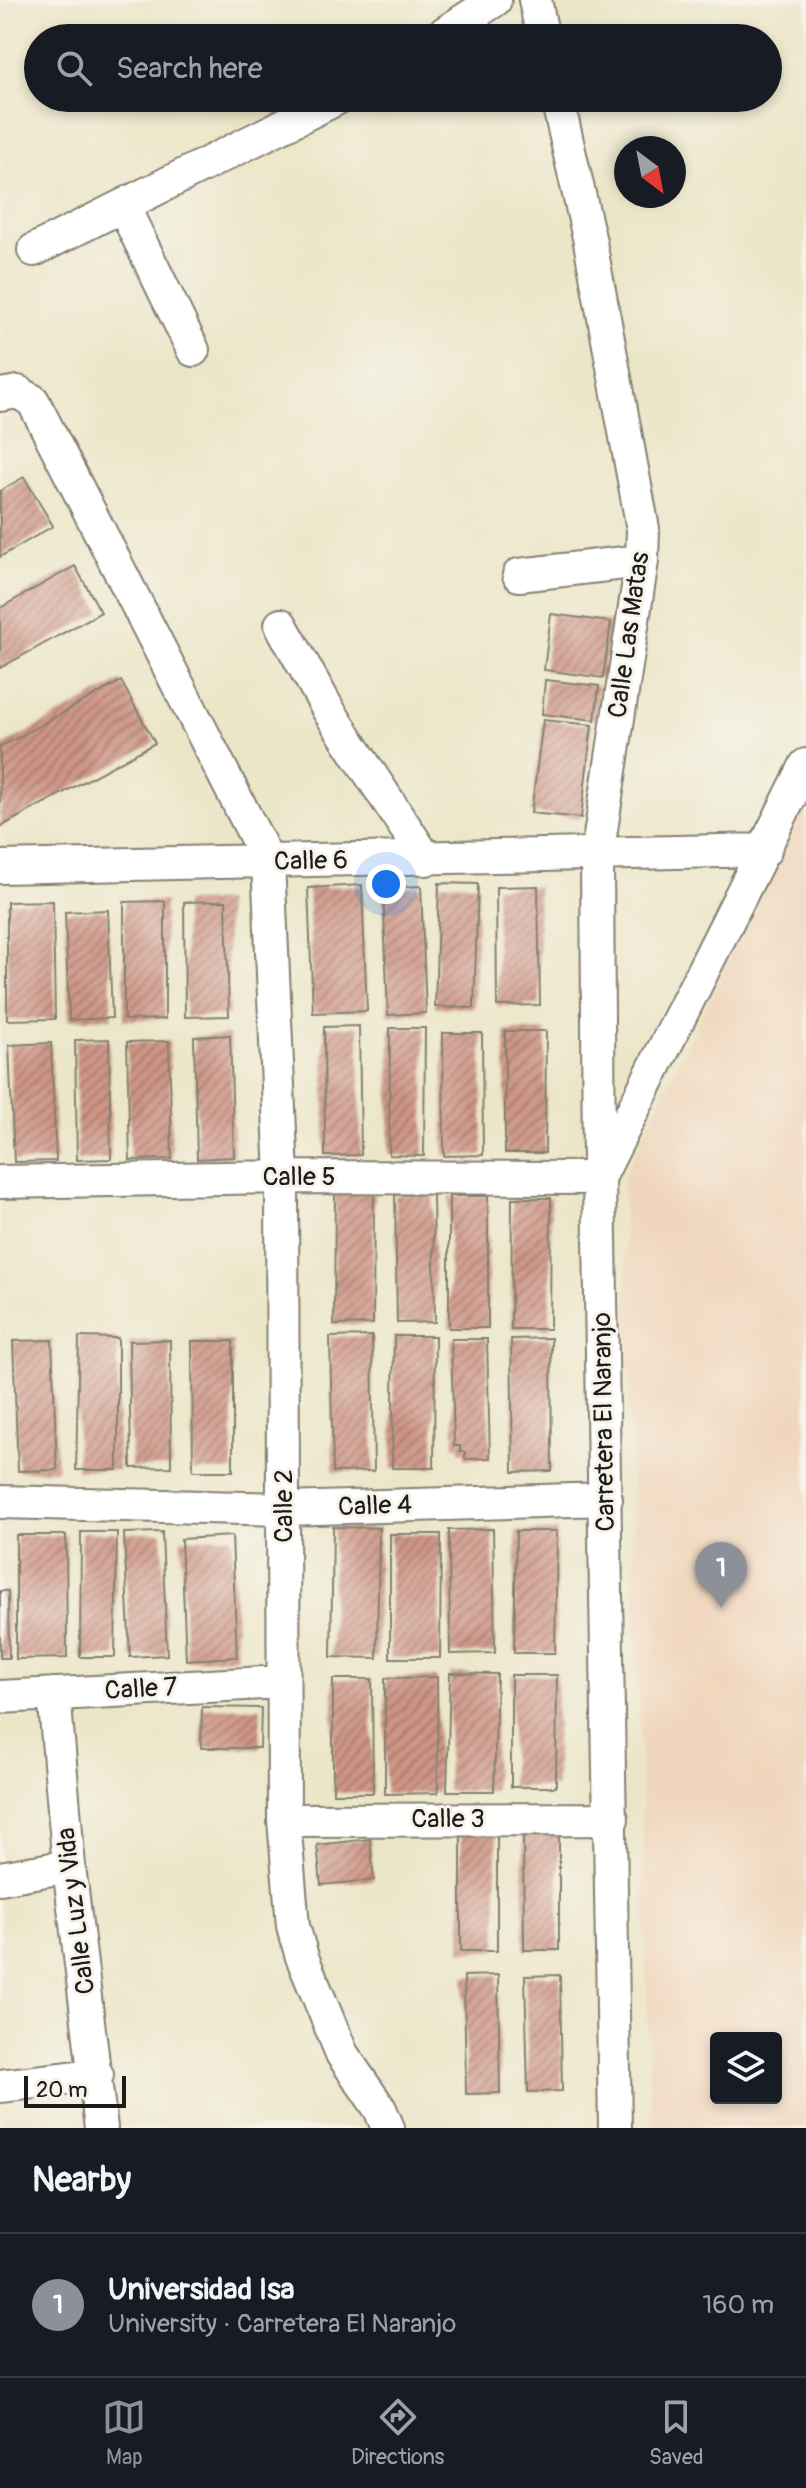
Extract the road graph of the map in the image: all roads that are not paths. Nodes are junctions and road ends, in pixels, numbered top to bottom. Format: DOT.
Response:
graph roads {
  1 [pos="495,0"];
  2 [pos="535,0"];
  3 [pos="458,24"];
  4 [pos="540,24"];
  5 [pos="310,112"];
  6 [pos="560,112"];
  7 [pos="123,206"];
  8 [pos="34,250"];
  9 [pos="193,350"];
  10 [pos="0,395"];
  11 [pos="642,561"];
  12 [pos="519,575"];
  13 [pos="281,625"];
  14 [pos="806,765"];
  15 [pos="765,850"];
  16 [pos="597,856"];
  17 [pos="426,859"];
  18 [pos="268,861"];
  19 [pos="0,867"];
  20 [pos="282,1177"];
  21 [pos="599,1178"];
  22 [pos="0,1182"];
  23 [pos="606,1499"];
  24 [pos="0,1502"];
  25 [pos="285,1509"];
  26 [pos="283,1682"];
  27 [pos="54,1694"];
  28 [pos="0,1697"];
  29 [pos="612,1819"];
  30 [pos="284,1820"];
  31 [pos="69,1866"];
  32 [pos="0,1878"];
  33 [pos="97,2075"];
  34 [pos="0,2086"];
  35 [pos="101,2128"];
  36 [pos="388,2128"];
  37 [pos="615,2128"];
  1 -- 3 [label="street"];
  2 -- 4 [label="street"];
  5 -- 7 [label="street"];
  6 -- 11 [label="street, Calle Las Matas"];
  7 -- 8 [label="street"];
  7 -- 9 [label="street"];
  10 -- 18 [label="street"];
  11 -- 12 [label="street"];
  11 -- 16 [label="street, Calle Las Matas"];
  13 -- 17 [label="street"];
  14 -- 15 [label="street, Carretera El Naranjo"];
  15 -- 16 [label="street, Calle 6"];
  15 -- 21 [label="street, Carretera El Naranjo"];
  16 -- 17 [label="street, Calle 6"];
  16 -- 21 [label="street, Calle Las Matas"];
  17 -- 18 [label="street, Calle 6"];
  18 -- 19 [label="street, Calle 6"];
  18 -- 20 [label="street, Calle 2"];
  20 -- 21 [label="street, Calle 5"];
  20 -- 22 [label="street, Calle 5"];
  20 -- 25 [label="street, Calle 2"];
  21 -- 23 [label="street, Carretera El Naranjo"];
  23 -- 25 [label="street, Calle 4"];
  23 -- 29 [label="street, Carretera El Naranjo"];
  24 -- 25 [label="street, Calle 4"];
  25 -- 26 [label="street, Calle 2"];
  26 -- 27 [label="street, Calle 7"];
  26 -- 30 [label="street, Calle 2"];
  27 -- 28 [label="street, Calle 7"];
  27 -- 31 [label="street, Calle Luz y Vida"];
  29 -- 30 [label="street, Calle 3"];
  29 -- 37 [label="street, Carretera El Naranjo"];
  30 -- 36 [label="street, Calle 2"];
  31 -- 32 [label="street"];
  31 -- 33 [label="street, Calle Luz y Vida"];
  33 -- 34 [label="street"];
  33 -- 35 [label="street, Calle Luz y Vida"];
}
